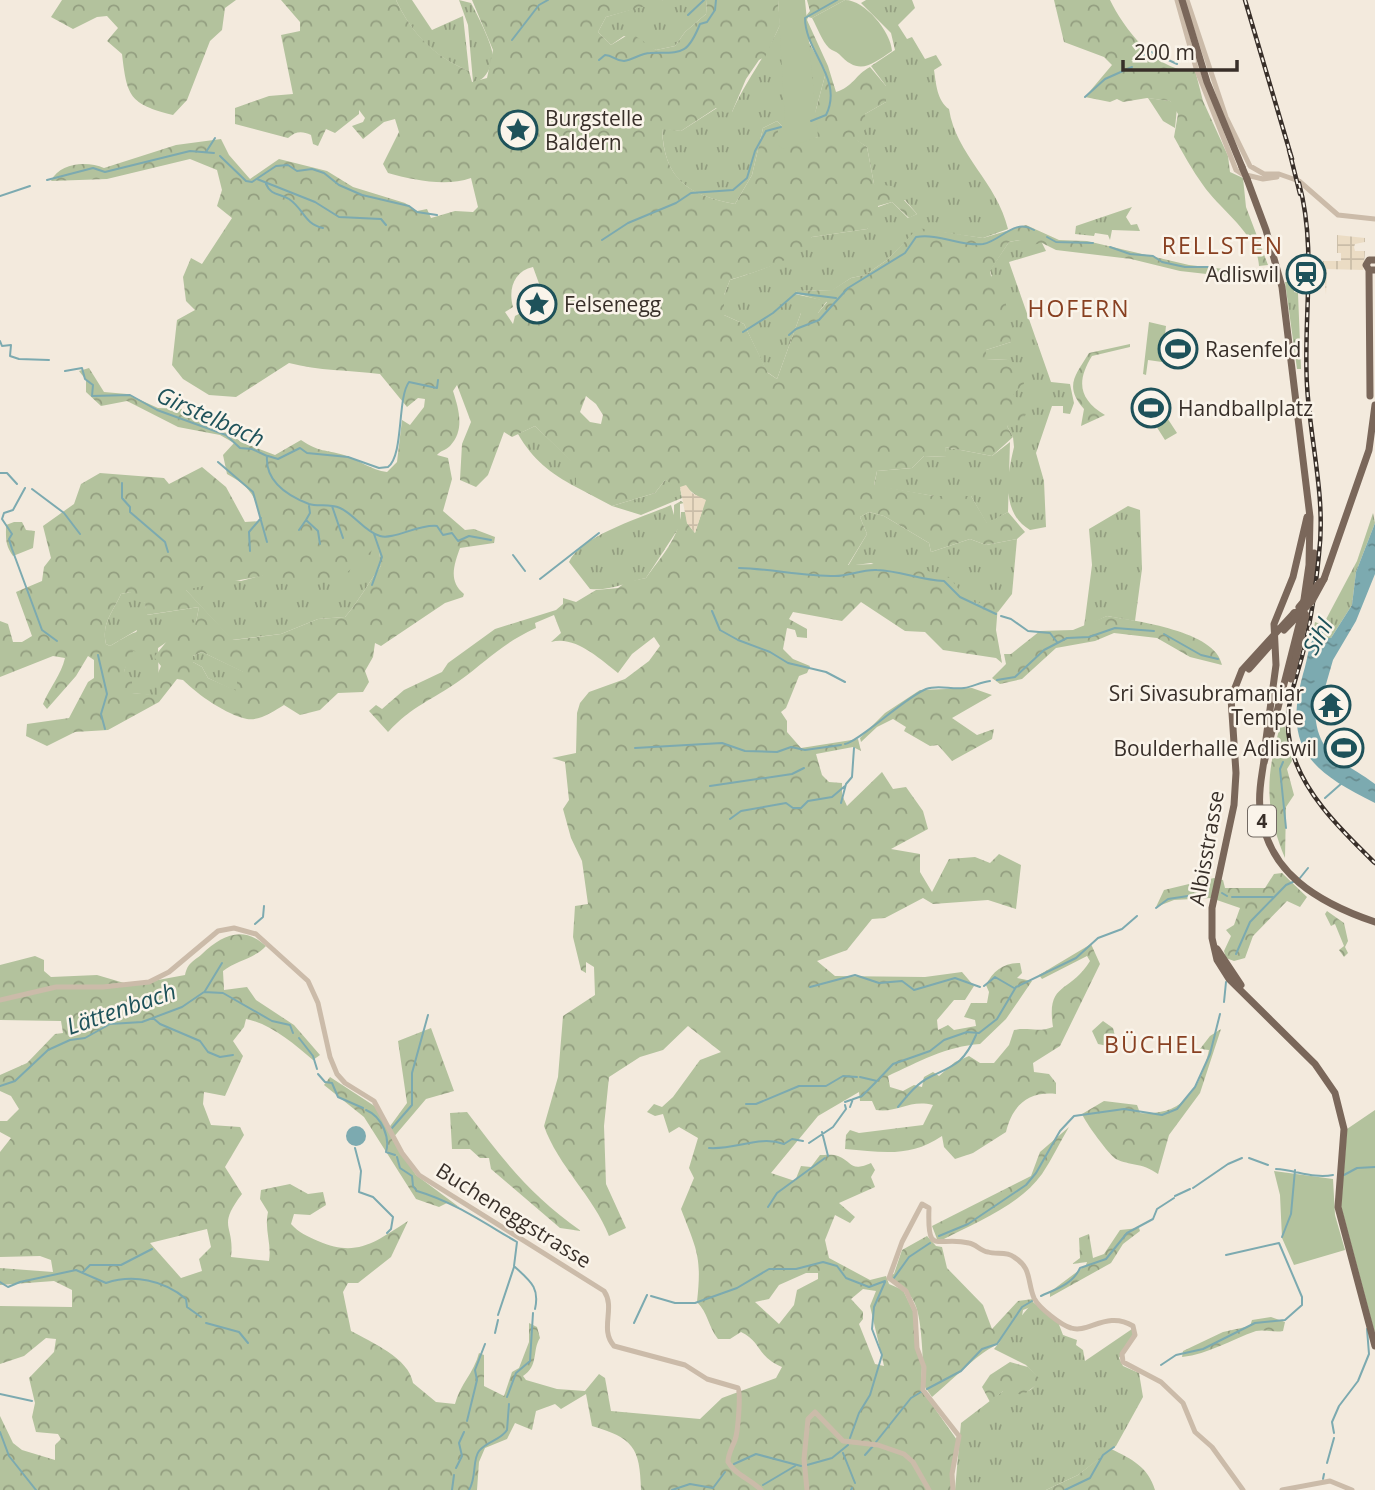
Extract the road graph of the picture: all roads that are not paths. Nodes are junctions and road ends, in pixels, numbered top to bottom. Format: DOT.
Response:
graph roads {
  1 [pos="1182,0"];
  2 [pos="1245,172"];
  3 [pos="1263,177"];
  4 [pos="1375,219"];
  5 [pos="1374,257"];
  6 [pos="1372,270"];
  7 [pos="1373,400"];
  8 [pos="1306,477"];
  9 [pos="1309,497"];
  10 [pos="1307,517"];
  11 [pos="1318,581"];
  12 [pos="1310,593"];
  13 [pos="1305,607"];
  14 [pos="1294,613"];
  15 [pos="1284,627"];
  16 [pos="1274,638"];
  17 [pos="1276,721"];
  18 [pos="1264,754"];
  19 [pos="1264,763"];
  20 [pos="1375,922"];
  21 [pos="0,1000"];
  22 [pos="1375,1346"];
  23 [pos="761,1490"];
  24 [pos="807,1490"];
  25 [pos="929,1490"];
  26 [pos="953,1490"];
  27 [pos="1243,1490"];
  28 [pos="1282,1490"];
  29 [pos="1352,1490"];
  1 -- 2 [label="main road, 4"];
  2 -- 3 [label="street"];
  2 -- 3 [label="street"];
  2 -- 8 [label="main road, 4"];
  3 -- 4 [label="street"];
  5 -- 6 [label="main road, Albisstrasse"];
  6 -- 7 [label="main road, Albisstrasse"];
  7 -- 11 [label="main road, Albisstrasse"];
  8 -- 9 [label="main road, 4"];
  8 -- 10 [label="main road, 4"];
  9 -- 11 [label="main road"];
  9 -- 17 [label="main road, 4"];
  10 -- 16 [label="main road"];
  10 -- 18 [label="main road, 4"];
  11 -- 12 [label="main road, Albisstrasse, bridge"];
  11 -- 13 [label="main road, Albisstrasse, bridge"];
  12 -- 13 [label="main road, bridge"];
  12 -- 14 [label="main road, Albisstrasse, bridge"];
  13 -- 14 [label="main road, bridge"];
  13 -- 15 [label="main road, Albisstrasse, bridge"];
  13 -- 17 [label="main road, bridge"];
  14 -- 15 [label="main road, Albisstrasse, bridge"];
  15 -- 16 [label="main road, Albisstrasse"];
  16 -- 18 [label="main road"];
  16 -- 22 [label="main road, Albisstrasse"];
  17 -- 19 [label="main road, 4"];
  18 -- 19 [label="main road, 4"];
  19 -- 20 [label="main road, 4"];
  21 -- 23 [label="street, Bucheneggstrasse"];
  24 -- 25 [label="street"];
  26 -- 27 [label="street"];
  28 -- 29 [label="street"];
}
